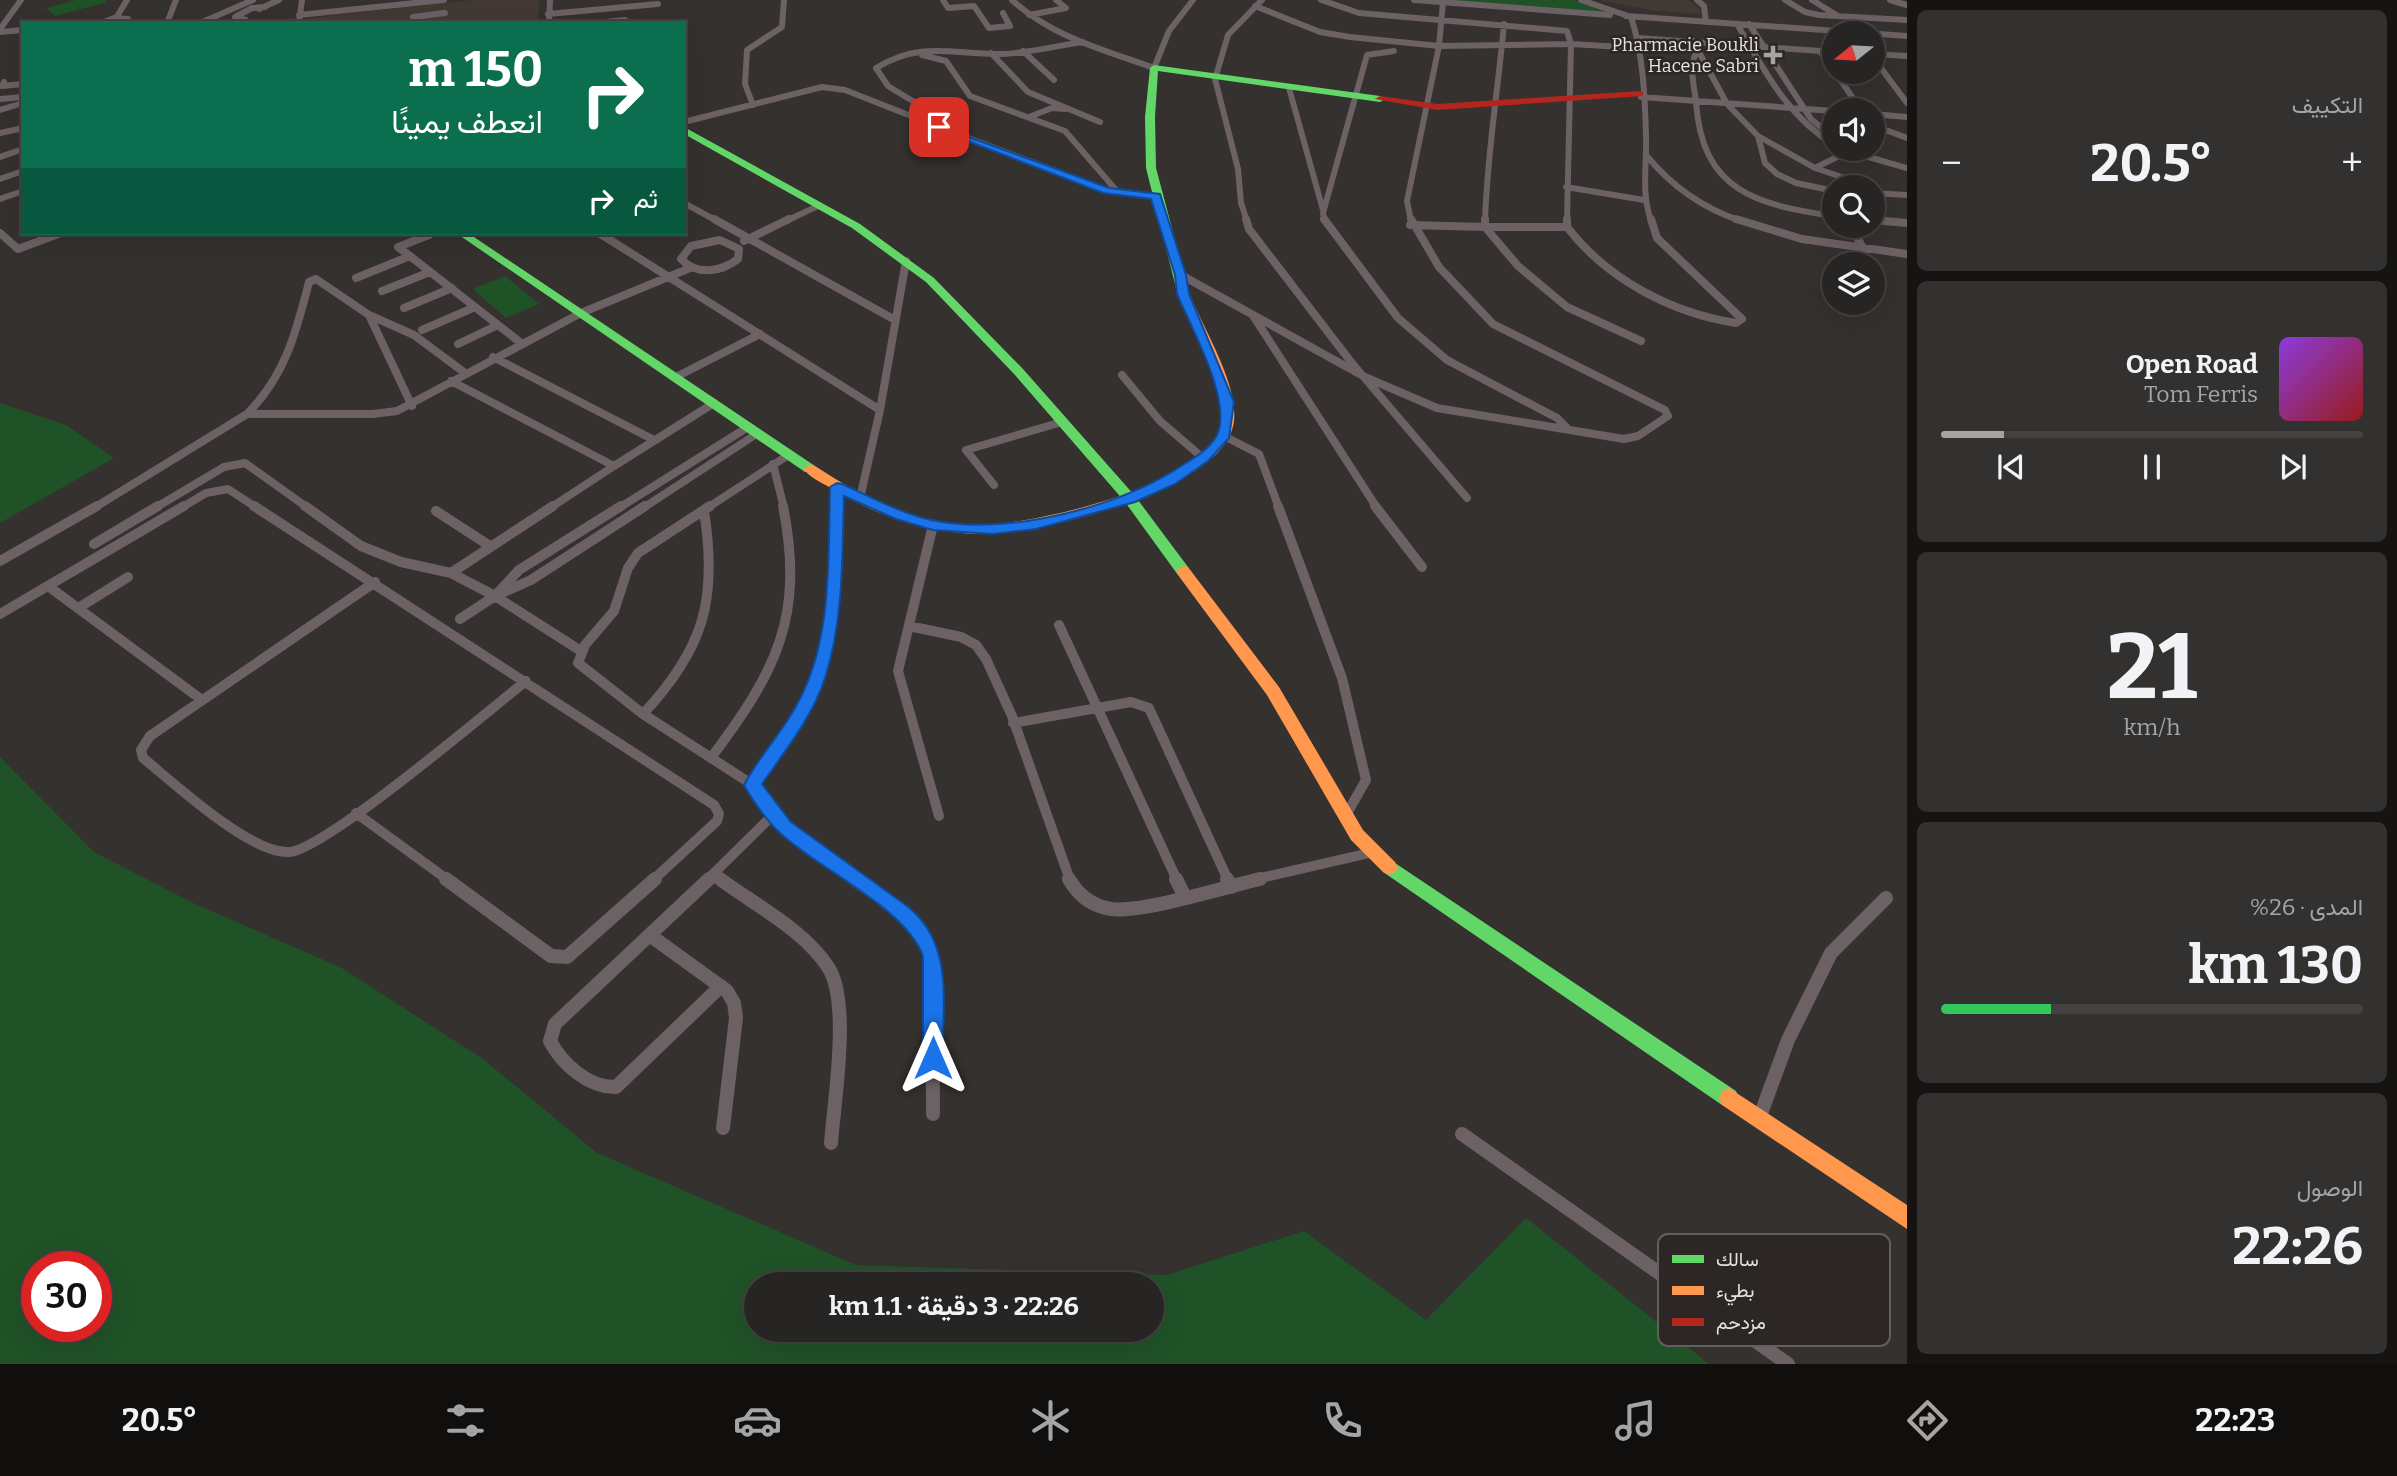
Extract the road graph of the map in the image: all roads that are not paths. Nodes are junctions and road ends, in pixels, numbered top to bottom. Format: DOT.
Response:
graph roads {
  1 [pos="21,0"];
  2 [pos="127,0"];
  3 [pos="176,0"];
  4 [pos="253,0"];
  5 [pos="279,0"];
  6 [pos="302,0"];
  7 [pos="444,0"];
  8 [pos="550,0"];
  9 [pos="784,0"];
  10 [pos="943,0"];
  11 [pos="1012,0"];
  12 [pos="1056,0"];
  13 [pos="1193,0"];
  14 [pos="1321,0"];
  15 [pos="1414,0"];
  16 [pos="1581,0"];
  17 [pos="1697,0"];
  18 [pos="1785,0"];
  19 [pos="1812,0"];
  20 [pos="1891,0"];
  21 [pos="432,1"];
  22 [pos="1443,2"];
  23 [pos="1259,3"];
  24 [pos="412,4"];
  25 [pos="658,4"];
  26 [pos="1907,5"];
  27 [pos="445,13"];
  28 [pos="1003,13"];
  29 [pos="548,14"];
  30 [pos="1029,15"];
  31 [pos="1631,16"];
  32 [pos="116,18"];
  33 [pos="1440,19"];
  34 [pos="1842,19"];
  35 [pos="299,20"];
  36 [pos="413,20"];
  37 [pos="625,20"];
  38 [pos="1907,20"];
  39 [pos="107,21"];
  40 [pos="128,21"];
  41 [pos="168,21"];
  42 [pos="205,21"];
  43 [pos="236,21"];
  44 [pos="548,21"];
  45 [pos="615,21"];
  46 [pos="1706,22"];
  47 [pos="1504,24"];
  48 [pos="1737,24"];
  49 [pos="1749,24"];
  50 [pos="1822,29"];
  51 [pos="0,30"];
  52 [pos="21,30"];
  53 [pos="1885,34"];
  54 [pos="1907,36"];
  55 [pos="1638,37"];
  56 [pos="1693,41"];
  57 [pos="1083,42"];
  58 [pos="1503,44"];
  59 [pos="1571,44"];
  60 [pos="1750,45"];
  61 [pos="1439,46"];
  62 [pos="1763,46"];
  63 [pos="1639,48"];
  64 [pos="1698,49"];
  65 [pos="1023,51"];
  66 [pos="1394,51"];
  67 [pos="1821,51"];
  68 [pos="902,53"];
  69 [pos="990,53"];
  70 [pos="1885,55"];
  71 [pos="1907,56"];
  72 [pos="1154,68"];
  73 [pos="1885,73"];
  74 [pos="1214,79"];
  75 [pos="1054,80"];
  76 [pos="21,81"];
  77 [pos="2,82"];
  78 [pos="1289,88"];
  79 [pos="1641,95"];
  80 [pos="1357,98"];
  81 [pos="0,99"];
  82 [pos="1569,99"];
  83 [pos="21,100"];
  84 [pos="1696,100"];
  85 [pos="21,101"];
  86 [pos="1907,103"];
  87 [pos="1497,104"];
  88 [pos="1727,104"];
  89 [pos="753,105"];
  90 [pos="1426,106"];
  91 [pos="1788,108"];
  92 [pos="1804,109"];
  93 [pos="0,110"];
  94 [pos="1075,110"];
  95 [pos="1822,110"];
  96 [pos="1885,115"];
  97 [pos="1028,117"];
  98 [pos="1907,117"];
  99 [pos="686,122"];
  100 [pos="1100,122"];
  101 [pos="939,127"];
  102 [pos="21,128"];
  103 [pos="1822,128"];
  104 [pos="1885,130"];
  105 [pos="686,131"];
  106 [pos="0,132"];
  107 [pos="1758,136"];
  108 [pos="1822,137"];
  109 [pos="1907,138"];
  110 [pos="21,152"];
  111 [pos="1646,155"];
  112 [pos="0,158"];
  113 [pos="1885,158"];
  114 [pos="1885,160"];
  115 [pos="1826,161"];
  116 [pos="1907,165"];
  117 [pos="1815,168"];
  118 [pos="21,174"];
  119 [pos="1834,175"];
  120 [pos="0,181"];
  121 [pos="1566,187"];
  122 [pos="1116,190"];
  123 [pos="1822,190"];
  124 [pos="1885,191"];
  125 [pos="21,193"];
  126 [pos="1906,195"];
  127 [pos="1156,197"];
  128 [pos="0,200"];
  129 [pos="1644,200"];
  130 [pos="686,204"];
  131 [pos="818,206"];
  132 [pos="1323,213"];
  133 [pos="1822,213"];
  134 [pos="1885,221"];
  135 [pos="1907,223"];
  136 [pos="1410,225"];
  137 [pos="1485,227"];
  138 [pos="1567,227"];
  139 [pos="54,235"];
  140 [pos="429,235"];
  141 [pos="464,235"];
  142 [pos="602,235"];
  143 [pos="1,237"];
  144 [pos="1858,238"];
  145 [pos="748,239"];
  146 [pos="735,245"];
  147 [pos="1864,250"];
  148 [pos="1907,254"];
  149 [pos="410,256"];
  150 [pos="906,261"];
  151 [pos="690,268"];
  152 [pos="430,272"];
  153 [pos="1181,275"];
  154 [pos="668,277"];
  155 [pos="356,278"];
  156 [pos="452,288"];
  157 [pos="382,291"];
  158 [pos="475,307"];
  159 [pos="404,308"];
  160 [pos="581,313"];
  161 [pos="1252,314"];
  162 [pos="369,316"];
  163 [pos="895,320"];
  164 [pos="498,325"];
  165 [pos="422,330"];
  166 [pos="760,334"];
  167 [pos="1641,341"];
  168 [pos="521,342"];
  169 [pos="458,344"];
  170 [pos="493,358"];
  171 [pos="465,373"];
  172 [pos="1122,375"];
  173 [pos="676,377"];
  174 [pos="1365,377"];
  175 [pos="452,381"];
  176 [pos="714,402"];
  177 [pos="412,406"];
  178 [pos="880,410"];
  179 [pos="247,414"];
  180 [pos="1062,422"];
  181 [pos="1567,429"];
  182 [pos="753,430"];
  183 [pos="1224,436"];
  184 [pos="654,440"];
  185 [pos="790,454"];
  186 [pos="1203,458"];
  187 [pos="773,464"];
  188 [pos="614,466"];
  189 [pos="994,485"];
  190 [pos="837,487"];
  191 [pos="860,498"];
  192 [pos="1467,498"];
  193 [pos="1130,499"];
  194 [pos="436,511"];
  195 [pos="704,511"];
  196 [pos="933,525"];
  197 [pos="94,544"];
  198 [pos="491,546"];
  199 [pos="0,561"];
  200 [pos="1422,567"];
  201 [pos="451,573"];
  202 [pos="128,577"];
  203 [pos="375,582"];
  204 [pos="48,586"];
  205 [pos="495,596"];
  206 [pos="80,607"];
  207 [pos="0,614"];
  208 [pos="460,619"];
  209 [pos="1059,625"];
  210 [pos="909,626"];
  211 [pos="581,651"];
  212 [pos="526,681"];
  213 [pos="202,700"];
  214 [pos="1098,707"];
  215 [pos="643,714"];
  216 [pos="1013,723"];
  217 [pos="711,758"];
  218 [pos="753,785"];
  219 [pos="356,813"];
  220 [pos="774,814"];
  221 [pos="939,816"];
  222 [pos="1346,816"];
  223 [pos="1374,852"];
  224 [pos="714,874"];
  225 [pos="1231,887"];
  226 [pos="1185,897"];
  227 [pos="1886,898"];
  228 [pos="651,936"];
  229 [pos="721,986"];
  230 [pos="933,1114"];
  231 [pos="1759,1119"];
  232 [pos="723,1128"];
  233 [pos="1462,1134"];
  234 [pos="831,1143"];
  235 [pos="1907,1218"];
  236 [pos="1658,1272"];
  237 [pos="1762,1346"];
  238 [pos="1788,1364"];
  1 -- 51 [label="street"];
  2 -- 32 [label="street"];
  3 -- 41 [label="street"];
  4 -- 42 [label="street"];
  5 -- 43 [label="street"];
  6 -- 35 [label="street"];
  7 -- 21 [label="street"];
  8 -- 29 [label="street"];
  9 -- 89 [label="street"];
  10 -- 28 [label="street"];
  11 -- 30 [label="street"];
  12 -- 30 [label="street"];
  13 -- 72 [label="street"];
  14 -- 33 [label="street"];
  15 -- 22 [label="street"];
  16 -- 31 [label="street"];
  17 -- 46 [label="street"];
  18 -- 34 [label="street"];
  19 -- 34 [label="street"];
  20 -- 26 [label="street"];
  21 -- 24 [label="street"];
  22 -- 31 [label="street"];
  22 -- 33 [label="street"];
  23 -- 61 [label="street"];
  23 -- 74 [label="street"];
  24 -- 35 [label="street"];
  24 -- 36 [label="street"];
  25 -- 29 [label="street"];
  27 -- 36 [label="street"];
  29 -- 44 [label="street"];
  30 -- 57 [label="street"];
  31 -- 46 [label="street"];
  31 -- 55 [label="street"];
  32 -- 39 [label="street"];
  32 -- 40 [label="street"];
  33 -- 47 [label="street"];
  33 -- 61 [label="street"];
  34 -- 38 [label="street"];
  37 -- 45 [label="street"];
  46 -- 48 [label="street"];
  47 -- 58 [label="street"];
  47 -- 59 [label="street"];
  48 -- 49 [label="street"];
  48 -- 60 [label="street"];
  49 -- 50 [label="street"];
  49 -- 62 [label="street"];
  51 -- 52 [label="street"];
  53 -- 54 [label="street"];
  55 -- 56 [label="street"];
  55 -- 63 [label="street"];
  56 -- 60 [label="street"];
  56 -- 64 [label="street"];
  57 -- 65 [label="street"];
  57 -- 72 [label="street"];
  58 -- 59 [label="street"];
  58 -- 61 [label="street"];
  58 -- 87 [label="street"];
  59 -- 63 [label="street"];
  59 -- 82 [label="street"];
  60 -- 62 [label="street"];
  60 -- 91 [label="street"];
  61 -- 90 [label="street"];
  62 -- 67 [label="street"];
  62 -- 92 [label="street"];
  63 -- 79 [label="street"];
  64 -- 84 [label="street"];
  64 -- 88 [label="street"];
  65 -- 69 [label="street"];
  65 -- 75 [label="street"];
  66 -- 80 [label="street"];
  68 -- 69 [label="street"];
  68 -- 97 [label="street"];
  68 -- 101 [label="street"];
  69 -- 94 [label="street"];
  70 -- 71 [label="street"];
  72 -- 74 [label="street"];
  72 -- 127 [label="street"];
  73 -- 86 [label="street"];
  74 -- 78 [label="street"];
  74 -- 174 [label="street"];
  76 -- 77 [label="street"];
  78 -- 80 [label="street"];
  78 -- 132 [label="street"];
  79 -- 82 [label="street"];
  79 -- 84 [label="street"];
  79 -- 111 [label="street"];
  80 -- 90 [label="street"];
  80 -- 132 [label="street"];
  81 -- 83 [label="street"];
  82 -- 87 [label="street"];
  82 -- 121 [label="street"];
  84 -- 88 [label="street"];
  84 -- 133 [label="street"];
  85 -- 93 [label="street"];
  87 -- 90 [label="street"];
  87 -- 137 [label="street"];
  88 -- 91 [label="street"];
  88 -- 107 [label="street"];
  89 -- 99 [label="street"];
  89 -- 101 [label="street"];
  90 -- 136 [label="street"];
  91 -- 92 [label="street"];
  91 -- 108 [label="street"];
  92 -- 95 [label="street"];
  92 -- 103 [label="street"];
  94 -- 97 [label="street"];
  94 -- 100 [label="street"];
  96 -- 98 [label="street"];
  97 -- 122 [label="street"];
  101 -- 122 [label="street"];
  102 -- 106 [label="street"];
  104 -- 109 [label="street"];
  105 -- 131 [label="street"];
  107 -- 117 [label="street"];
  107 -- 123 [label="street"];
  110 -- 112 [label="street"];
  111 -- 129 [label="street"];
  111 -- 147 [label="street"];
  113 -- 116 [label="street"];
  114 -- 116 [label="street"];
  115 -- 117 [label="street"];
  117 -- 119 [label="street"];
  118 -- 120 [label="street"];
  121 -- 129 [label="street"];
  121 -- 138 [label="street"];
  122 -- 127 [label="street"];
  124 -- 126 [label="street"];
  125 -- 128 [label="street"];
  127 -- 153 [label="street"];
  129 -- 138 [label="street"];
  130 -- 145 [label="street"];
  131 -- 145 [label="street"];
  131 -- 150 [label="street"];
  132 -- 181 [label="street"];
  134 -- 135 [label="street"];
  136 -- 137 [label="street"];
  136 -- 181 [label="street"];
  137 -- 138 [label="street"];
  137 -- 167 [label="street"];
  139 -- 143 [label="street"];
  140 -- 149 [label="street"];
  141 -- 160 [label="street"];
  142 -- 154 [label="street"];
  144 -- 147 [label="street"];
  145 -- 146 [label="street"];
  145 -- 163 [label="street"];
  146 -- 151 [label="street"];
  146 -- 151 [label="street"];
  147 -- 148 [label="street"];
  149 -- 152 [label="street"];
  149 -- 155 [label="street"];
  150 -- 163 [label="street"];
  150 -- 180 [label="street"];
  151 -- 154 [label="street"];
  152 -- 156 [label="street"];
  152 -- 157 [label="street"];
  153 -- 161 [label="street"];
  153 -- 183 [label="street"];
  154 -- 160 [label="street"];
  154 -- 166 [label="street"];
  156 -- 158 [label="street"];
  156 -- 159 [label="street"];
  158 -- 164 [label="street"];
  158 -- 165 [label="street"];
  160 -- 168 [label="street"];
  160 -- 173 [label="street"];
  161 -- 174 [label="street"];
  161 -- 200 [label="street"];
  162 -- 171 [label="street"];
  162 -- 177 [label="street"];
  162 -- 179 [label="street"];
  163 -- 178 [label="street"];
  164 -- 168 [label="street"];
  164 -- 169 [label="street"];
  166 -- 173 [label="street"];
  166 -- 178 [label="street"];
  168 -- 170 [label="street"];
  170 -- 171 [label="street"];
  170 -- 184 [label="street"];
  171 -- 175 [label="street"];
  172 -- 186 [label="street"];
  173 -- 176 [label="street"];
  174 -- 181 [label="street"];
  174 -- 192 [label="street"];
  175 -- 177 [label="street"];
  175 -- 188 [label="street"];
  176 -- 182 [label="street"];
  176 -- 184 [label="street"];
  177 -- 179 [label="street"];
  178 -- 191 [label="street"];
  179 -- 199 [label="street"];
  180 -- 189 [label="street"];
  180 -- 193 [label="street"];
  182 -- 185 [label="street"];
  182 -- 205 [label="street"];
  182 -- 205 [label="street"];
  183 -- 186 [label="street"];
  183 -- 222 [label="street"];
  184 -- 188 [label="street"];
  185 -- 187 [label="street"];
  185 -- 190 [label="street"];
  186 -- 193 [label="street"];
  187 -- 195 [label="street"];
  187 -- 217 [label="street"];
  188 -- 198 [label="street"];
  190 -- 191 [label="street"];
  190 -- 218 [label="street"];
  191 -- 196 [label="street"];
  193 -- 196 [label="street"];
  193 -- 222 [label="street"];
  194 -- 198 [label="street"];
  195 -- 211 [label="street"];
  195 -- 215 [label="street"];
  196 -- 210 [label="street"];
  197 -- 201 [label="street"];
  198 -- 201 [label="street"];
  201 -- 205 [label="street"];
  202 -- 206 [label="street"];
  203 -- 204 [label="street"];
  203 -- 212 [label="street"];
  203 -- 213 [label="street"];
  204 -- 206 [label="street"];
  204 -- 207 [label="street"];
  205 -- 208 [label="street"];
  205 -- 211 [label="street"];
  206 -- 213 [label="street"];
  209 -- 214 [label="street"];
  210 -- 216 [label="street"];
  210 -- 221 [label="street"];
  211 -- 215 [label="street"];
  212 -- 219 [label="street"];
  212 -- 219 [label="street"];
  213 -- 219 [label="street"];
  214 -- 216 [label="street"];
  214 -- 225 [label="street"];
  214 -- 226 [label="street"];
  215 -- 217 [label="street"];
  216 -- 226 [label="street"];
  217 -- 218 [label="street"];
  218 -- 220 [label="street"];
  220 -- 224 [label="street"];
  220 -- 230 [label="street"];
  222 -- 223 [label="street"];
  223 -- 225 [label="street"];
  223 -- 231 [label="street"];
  224 -- 228 [label="street"];
  224 -- 234 [label="street"];
  225 -- 226 [label="street"];
  227 -- 231 [label="street"];
  228 -- 229 [label="street"];
  228 -- 229 [label="street"];
  229 -- 232 [label="street"];
  231 -- 235 [label="street"];
  233 -- 236 [label="street"];
  237 -- 238 [label="street"];
}
